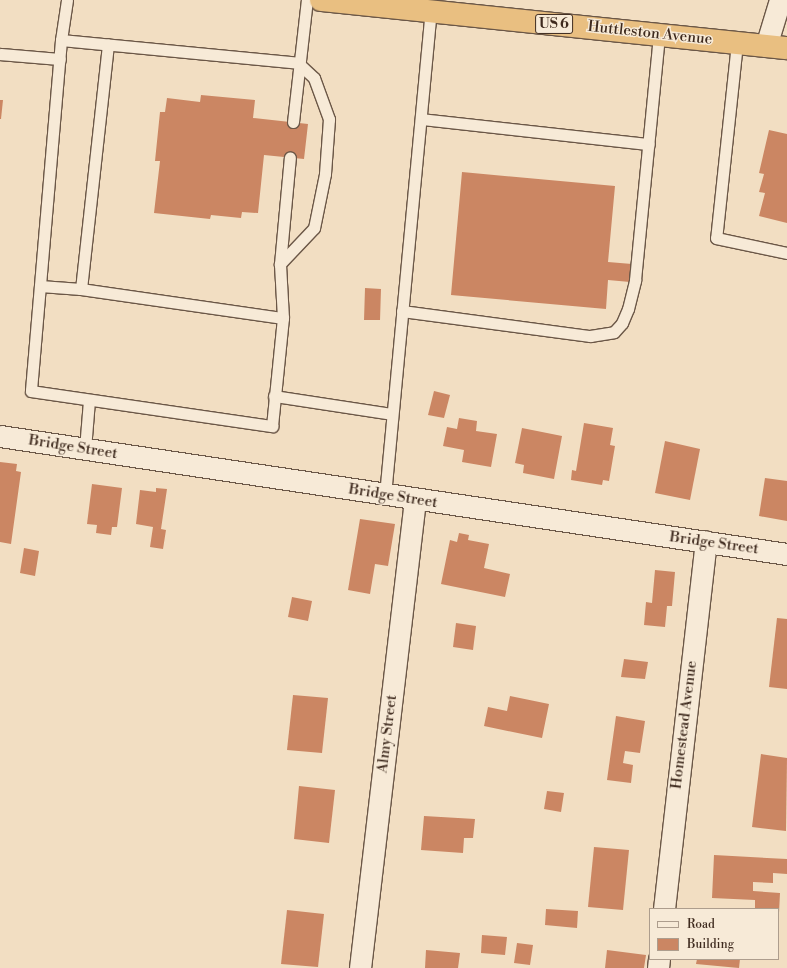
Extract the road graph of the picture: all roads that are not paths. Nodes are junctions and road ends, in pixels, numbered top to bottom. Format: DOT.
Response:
graph roads {
  1 [pos="67,0"];
  2 [pos="307,0"];
  3 [pos="321,0"];
  4 [pos="780,0"];
  5 [pos="431,11"];
  6 [pos="659,34"];
  7 [pos="61,40"];
  8 [pos="737,42"];
  9 [pos="108,44"];
  10 [pos="777,47"];
  11 [pos="0,54"];
  12 [pos="60,59"];
  13 [pos="298,63"];
  14 [pos="421,118"];
  15 [pos="293,122"];
  16 [pos="649,144"];
  17 [pos="290,157"];
  18 [pos="787,252"];
  19 [pos="280,264"];
  20 [pos="40,286"];
  21 [pos="82,289"];
  22 [pos="402,311"];
  23 [pos="283,318"];
  24 [pos="274,396"];
  25 [pos="89,400"];
  26 [pos="391,414"];
  27 [pos="0,436"];
  28 [pos="85,449"];
  29 [pos="385,495"];
  30 [pos="415,499"];
  31 [pos="706,541"];
  32 [pos="787,554"];
  33 [pos="664,908"];
  34 [pos="360,968"];
  1 -- 7 [label="lane"];
  2 -- 13 [label="lane"];
  3 -- 5 [label="highway, Huttleston Avenue / US 6"];
  4 -- 10 [label="street"];
  5 -- 6 [label="highway, Huttleston Avenue / US 6"];
  5 -- 14 [label="lane"];
  6 -- 8 [label="highway, Huttleston Avenue / US 6"];
  6 -- 16 [label="lane"];
  7 -- 9 [label="lane"];
  7 -- 12 [label="lane"];
  8 -- 10 [label="highway, Huttleston Avenue / US 6"];
  8 -- 18 [label="lane"];
  9 -- 13 [label="lane"];
  9 -- 21 [label="lane"];
  11 -- 12 [label="lane"];
  12 -- 20 [label="lane"];
  13 -- 15 [label="lane"];
  13 -- 19 [label="lane"];
  14 -- 16 [label="lane"];
  14 -- 22 [label="lane"];
  16 -- 22 [label="lane"];
  17 -- 19 [label="lane"];
  19 -- 23 [label="lane"];
  20 -- 21 [label="lane"];
  20 -- 25 [label="lane"];
  21 -- 23 [label="lane"];
  22 -- 26 [label="lane"];
  23 -- 24 [label="lane"];
  24 -- 25 [label="lane"];
  24 -- 26 [label="lane"];
  25 -- 28 [label="lane"];
  26 -- 29 [label="lane"];
  27 -- 28 [label="street, Bridge Street"];
  28 -- 29 [label="street, Bridge Street"];
  29 -- 30 [label="street, Bridge Street"];
  30 -- 31 [label="street, Bridge Street"];
  30 -- 34 [label="street, Almy Street"];
  31 -- 32 [label="street, Bridge Street"];
  31 -- 33 [label="street, Homestead Avenue"];
}
